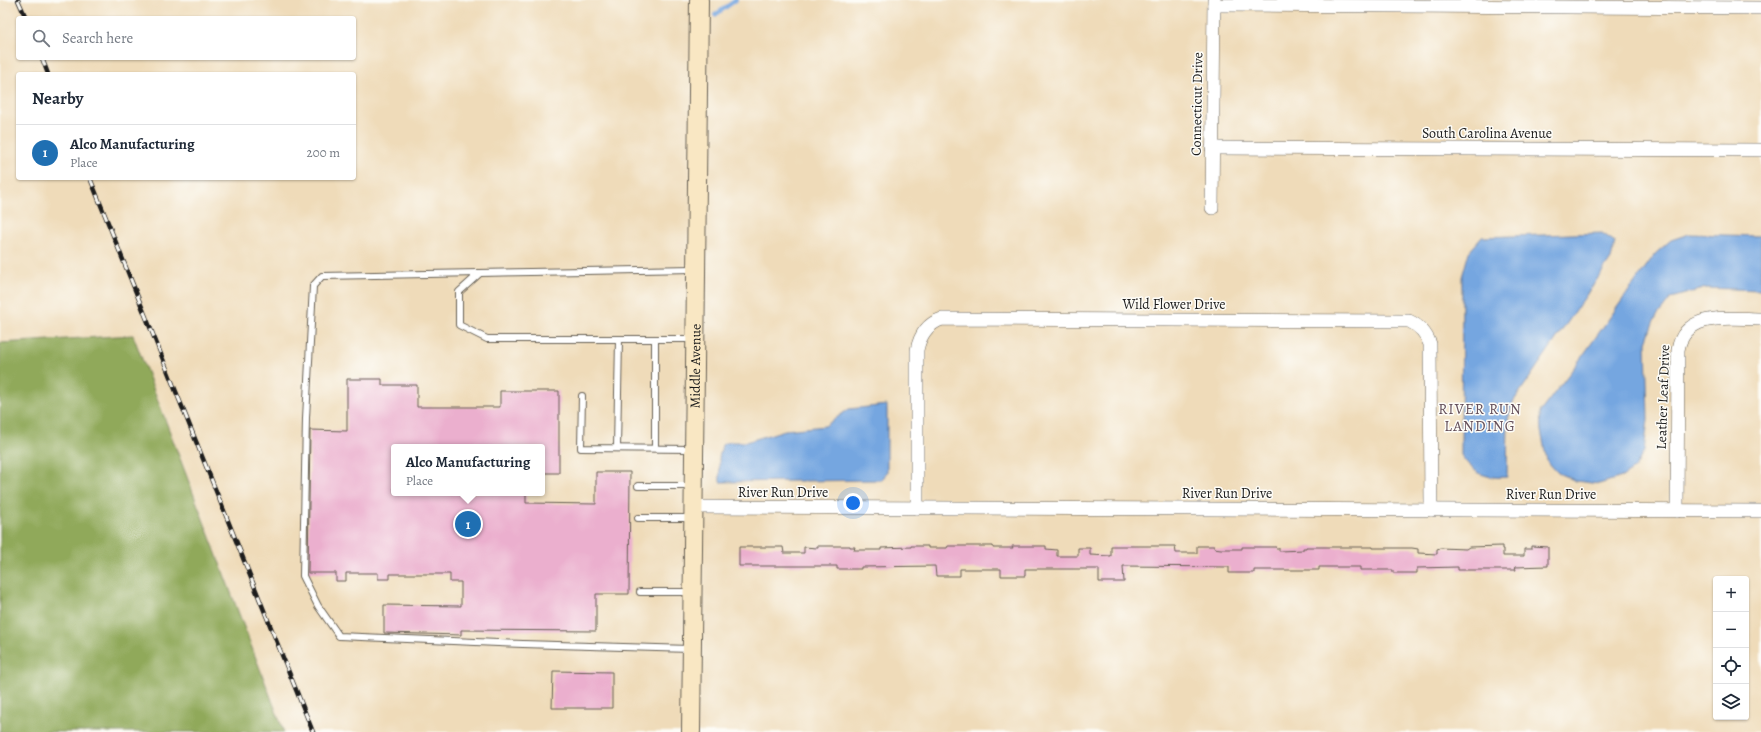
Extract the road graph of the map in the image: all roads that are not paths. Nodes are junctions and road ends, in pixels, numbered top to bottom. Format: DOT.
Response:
graph roads {
  1 [pos="699,0"];
  2 [pos="1214,3"];
  3 [pos="1761,8"];
  4 [pos="1212,148"];
  5 [pos="1761,150"];
  6 [pos="1212,208"];
  7 [pos="696,269"];
  8 [pos="480,273"];
  9 [pos="1761,319"];
  10 [pos="619,339"];
  11 [pos="655,339"];
  12 [pos="695,339"];
  13 [pos="582,396"];
  14 [pos="618,448"];
  15 [pos="655,448"];
  16 [pos="694,449"];
  17 [pos="638,486"];
  18 [pos="694,486"];
  19 [pos="917,508"];
  20 [pos="1431,510"];
  21 [pos="1677,511"];
  22 [pos="1761,511"];
  23 [pos="693,513"];
  24 [pos="638,518"];
  25 [pos="640,592"];
  26 [pos="692,592"];
  27 [pos="692,649"];
  28 [pos="691,732"];
  1 -- 7 [label="street, Middle Avenue"];
  2 -- 3 [label="street"];
  2 -- 4 [label="street, Connecticut Drive"];
  4 -- 5 [label="street, South Carolina Avenue"];
  4 -- 6 [label="street, Connecticut Drive"];
  7 -- 8 [label="lane"];
  7 -- 12 [label="street, Middle Avenue"];
  8 -- 10 [label="lane"];
  8 -- 27 [label="lane"];
  9 -- 21 [label="street, Leather Leaf Drive"];
  10 -- 11 [label="lane"];
  10 -- 14 [label="lane"];
  11 -- 12 [label="lane"];
  11 -- 15 [label="lane"];
  12 -- 16 [label="street, Middle Avenue"];
  13 -- 14 [label="lane"];
  14 -- 15 [label="lane"];
  15 -- 16 [label="lane"];
  16 -- 18 [label="street, Middle Avenue"];
  17 -- 18 [label="lane"];
  18 -- 23 [label="street, Middle Avenue"];
  19 -- 20 [label="street, River Run Drive"];
  19 -- 20 [label="street, Wild Flower Drive"];
  19 -- 23 [label="street, River Run Drive"];
  20 -- 21 [label="street, River Run Drive"];
  21 -- 22 [label="street, River Run Drive"];
  23 -- 24 [label="lane"];
  23 -- 26 [label="street, Middle Avenue"];
  25 -- 26 [label="lane"];
  26 -- 27 [label="street, Middle Avenue"];
  27 -- 28 [label="street, Middle Avenue"];
}
